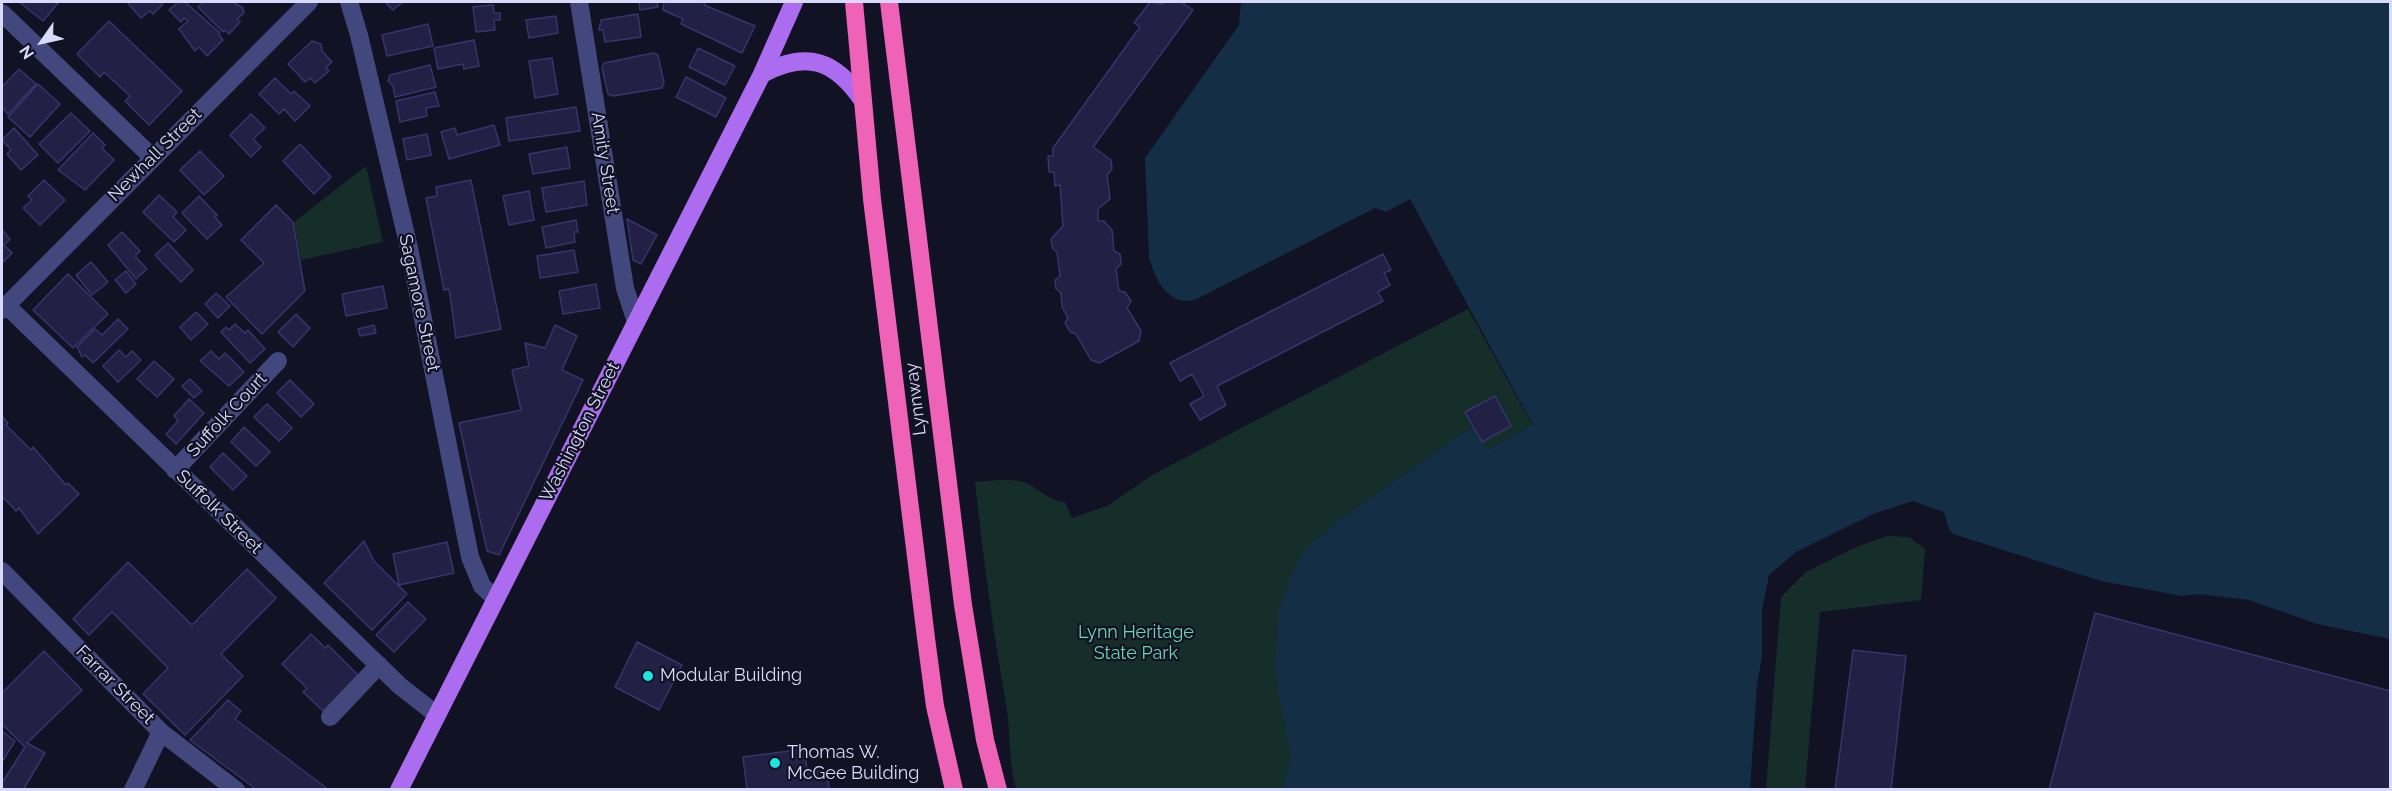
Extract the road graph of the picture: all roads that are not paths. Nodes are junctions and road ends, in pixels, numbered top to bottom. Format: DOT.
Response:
graph roads {
  1 [pos="309,2"];
  2 [pos="349,2"];
  3 [pos="579,2"];
  4 [pos="794,2"];
  5 [pos="854,2"];
  6 [pos="889,2"];
  7 [pos="2,13"];
  8 [pos="762,74"];
  9 [pos="863,100"];
  10 [pos="152,157"];
  11 [pos="4,308"];
  12 [pos="636,322"];
  13 [pos="278,361"];
  14 [pos="175,470"];
  15 [pos="2,571"];
  16 [pos="496,599"];
  17 [pos="379,665"];
  18 [pos="437,715"];
  19 [pos="330,717"];
  20 [pos="161,732"];
  21 [pos="133,789"];
  22 [pos="236,789"];
  23 [pos="399,789"];
  24 [pos="954,789"];
  25 [pos="998,789"];
  1 -- 10 [label="street, Newhall Street"];
  2 -- 16 [label="street, Sagamore Street"];
  3 -- 12 [label="street, Amity Street"];
  4 -- 8 [label="main road, Washington Street"];
  5 -- 9 [label="highway, Lynnway"];
  6 -- 25 [label="highway, Lynnway"];
  7 -- 10 [label="street"];
  8 -- 9 [label="main road"];
  8 -- 12 [label="main road, Washington Street"];
  9 -- 24 [label="highway, Lynnway"];
  10 -- 11 [label="street, Newhall Street"];
  11 -- 14 [label="street, Suffolk Street"];
  12 -- 16 [label="main road, Washington Street"];
  13 -- 14 [label="street, Suffolk Court"];
  14 -- 17 [label="street, Suffolk Street"];
  15 -- 20 [label="street, Farrar Street"];
  16 -- 18 [label="main road, Washington Street"];
  17 -- 18 [label="street, Suffolk Street"];
  17 -- 19 [label="street"];
  18 -- 23 [label="main road, Washington Street"];
  20 -- 21 [label="street"];
  20 -- 22 [label="street, Farrar Street"];
}
